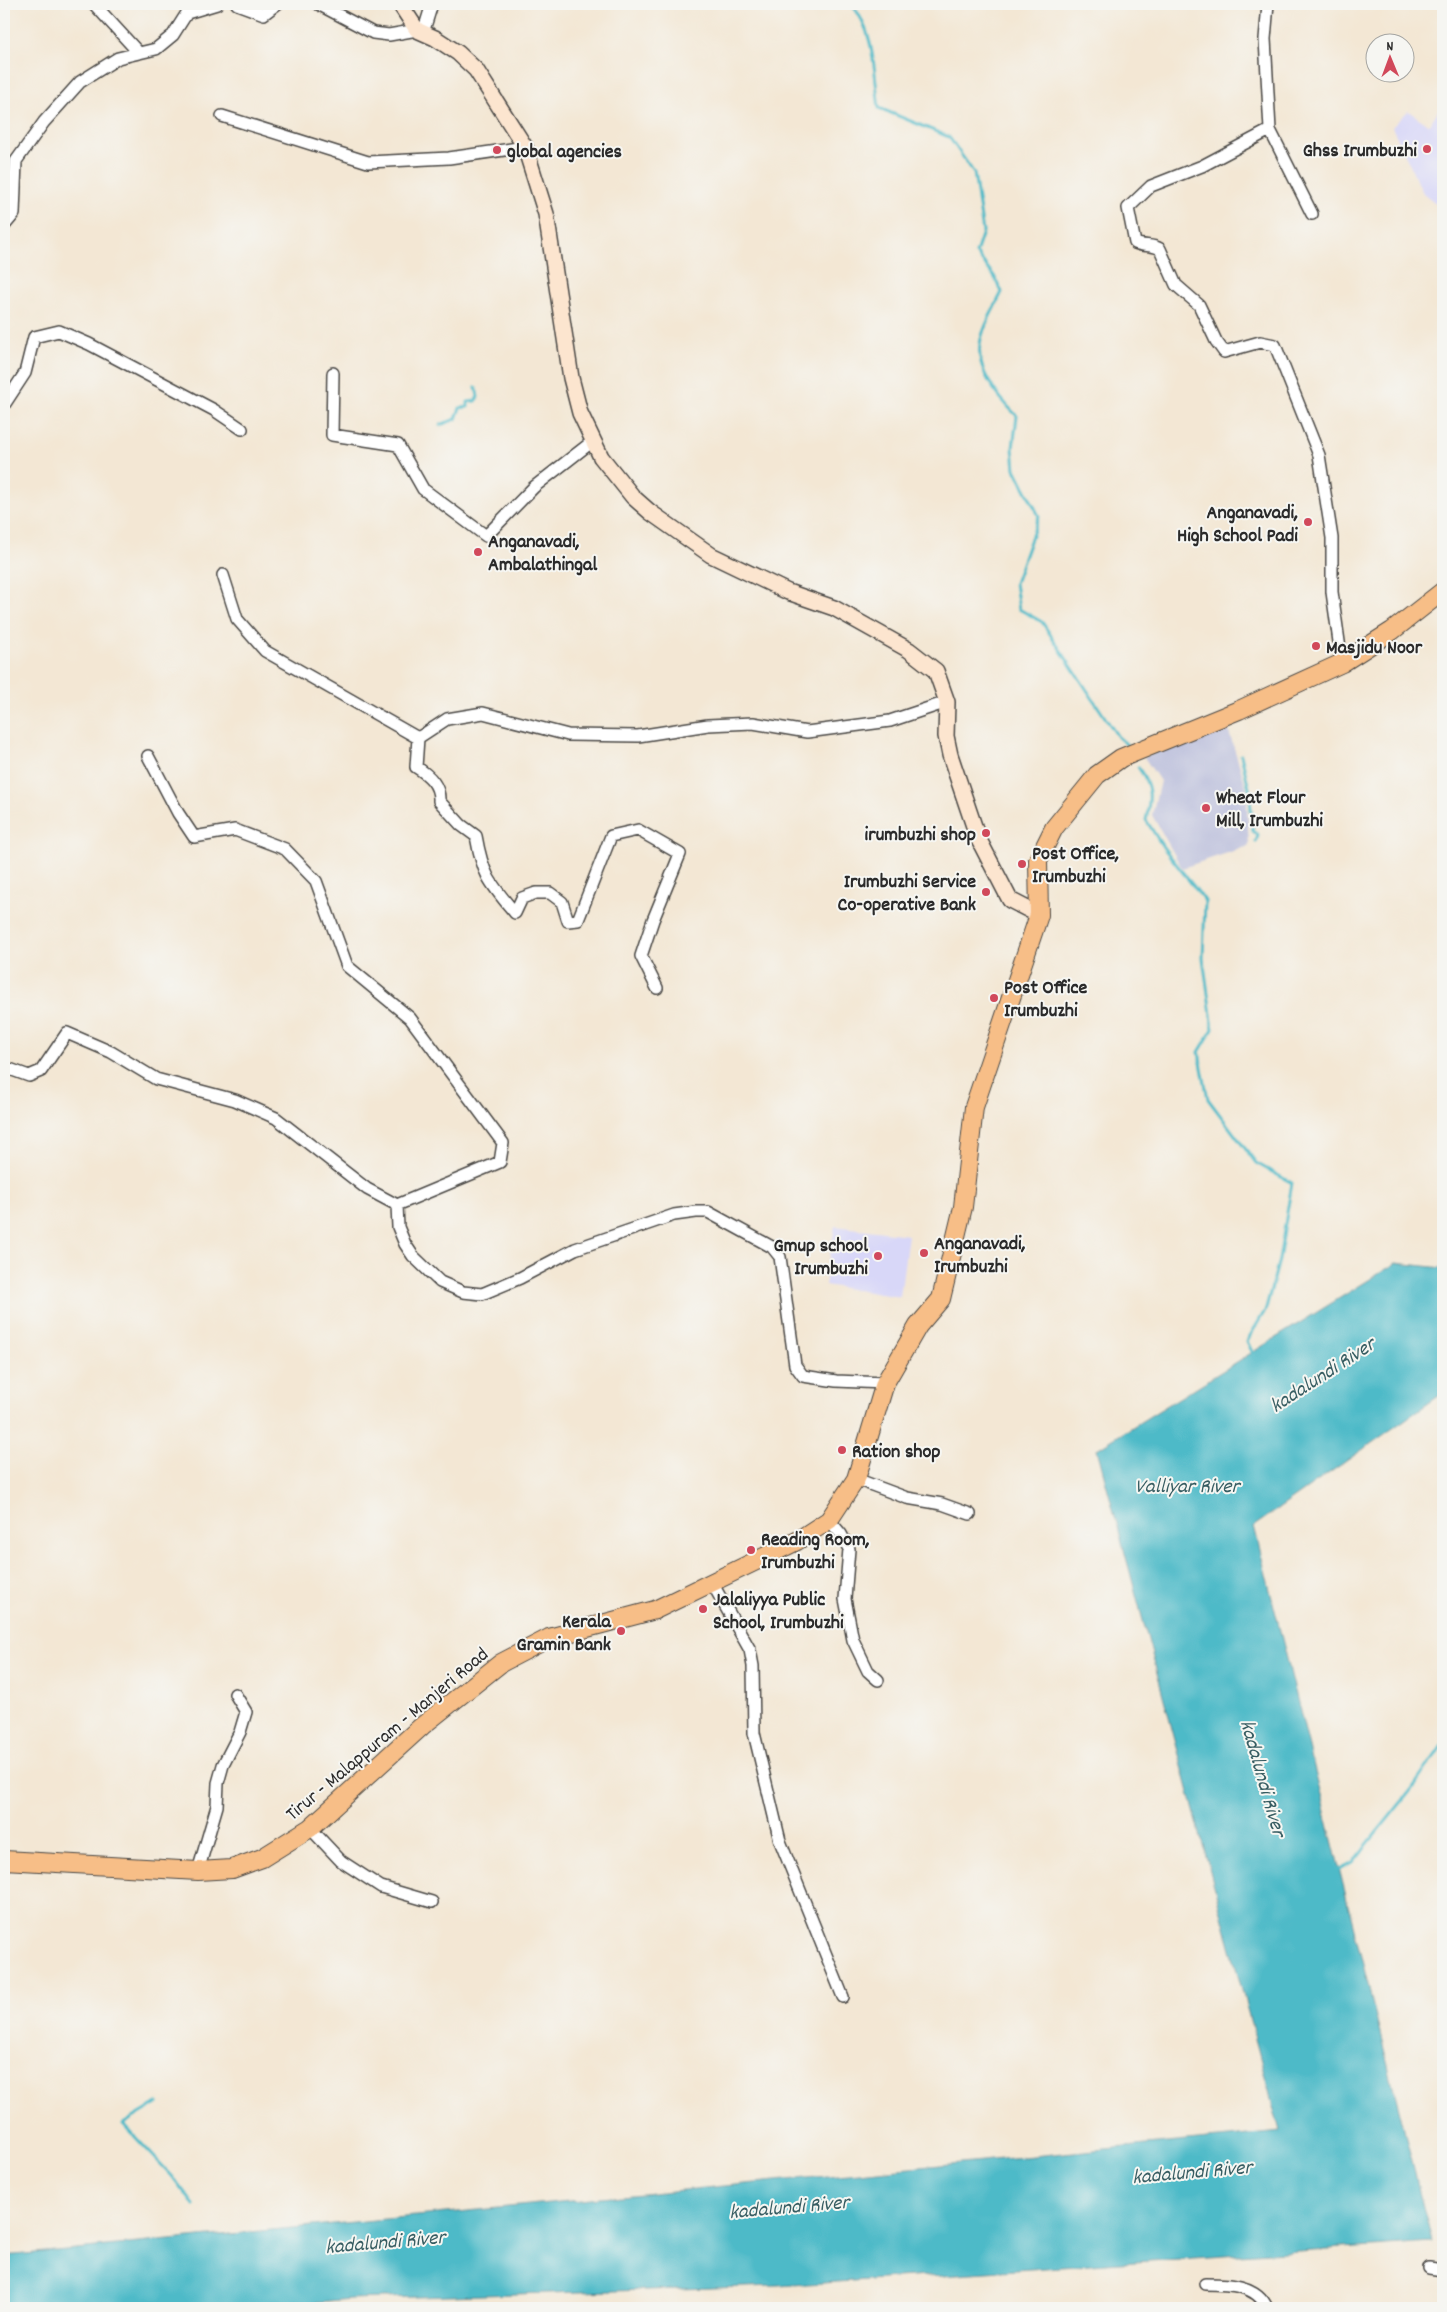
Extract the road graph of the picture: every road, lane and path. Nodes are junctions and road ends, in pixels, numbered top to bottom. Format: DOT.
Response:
graph roads {
  1 [pos="94,4"];
  2 [pos="217,4"];
  3 [pos="237,4"];
  4 [pos="277,4"];
  5 [pos="318,4"];
  6 [pos="400,4"];
  7 [pos="432,4"];
  8 [pos="1268,4"];
  9 [pos="420,32"];
  10 [pos="138,52"];
  11 [pos="222,116"];
  12 [pos="1270,130"];
  13 [pos="525,147"];
  14 [pos="1312,214"];
  15 [pos="4,226"];
  16 [pos="333,373"];
  17 [pos="4,405"];
  18 [pos="242,429"];
  19 [pos="593,441"];
  20 [pos="223,575"];
  21 [pos="1443,591"];
  22 [pos="1342,663"];
  23 [pos="947,702"];
  24 [pos="418,738"];
  25 [pos="148,756"];
  26 [pos="1038,915"];
  27 [pos="657,988"];
  28 [pos="4,1067"];
  29 [pos="398,1205"];
  30 [pos="885,1383"];
  31 [pos="856,1479"];
  32 [pos="970,1514"];
  33 [pos="829,1520"];
  34 [pos="711,1582"];
  35 [pos="878,1680"];
  36 [pos="234,1694"];
  37 [pos="310,1828"];
  38 [pos="4,1860"];
  39 [pos="198,1871"];
  40 [pos="432,1902"];
  41 [pos="843,1997"];
  42 [pos="1429,2268"];
  43 [pos="1443,2270"];
  44 [pos="1205,2284"];
  45 [pos="1267,2308"];
  1 -- 10 [label="street"];
  2 -- 10 [label="street"];
  3 -- 4 [label="street"];
  5 -- 9 [label="street"];
  6 -- 9 [label="main road"];
  7 -- 9 [label="street"];
  8 -- 12 [label="street"];
  9 -- 13 [label="main road"];
  10 -- 15 [label="street"];
  11 -- 13 [label="street"];
  12 -- 14 [label="street"];
  12 -- 22 [label="street"];
  13 -- 19 [label="main road"];
  16 -- 19 [label="street"];
  17 -- 18 [label="street"];
  19 -- 23 [label="main road"];
  20 -- 24 [label="street"];
  21 -- 22 [label="main road, Tirur - Malappuram - Manjeri Road"];
  22 -- 26 [label="main road, Tirur - Malappuram - Manjeri Road"];
  23 -- 24 [label="street"];
  23 -- 26 [label="main road"];
  24 -- 27 [label="street"];
  25 -- 29 [label="street"];
  26 -- 30 [label="main road, Tirur - Malappuram - Manjeri Road"];
  28 -- 29 [label="street"];
  29 -- 30 [label="street"];
  30 -- 31 [label="main road, Tirur - Malappuram - Manjeri Road"];
  31 -- 32 [label="street"];
  31 -- 33 [label="main road, Tirur - Malappuram - Manjeri Road"];
  33 -- 34 [label="main road, Tirur - Malappuram - Manjeri Road"];
  33 -- 35 [label="street"];
  34 -- 37 [label="main road, Tirur - Malappuram - Manjeri Road"];
  34 -- 41 [label="street"];
  36 -- 39 [label="street"];
  37 -- 39 [label="main road, Tirur - Malappuram - Manjeri Road"];
  37 -- 40 [label="street"];
  38 -- 39 [label="main road, Tirur - Malappuram - Manjeri Road"];
  42 -- 43 [label="street"];
  44 -- 45 [label="street"];
}
